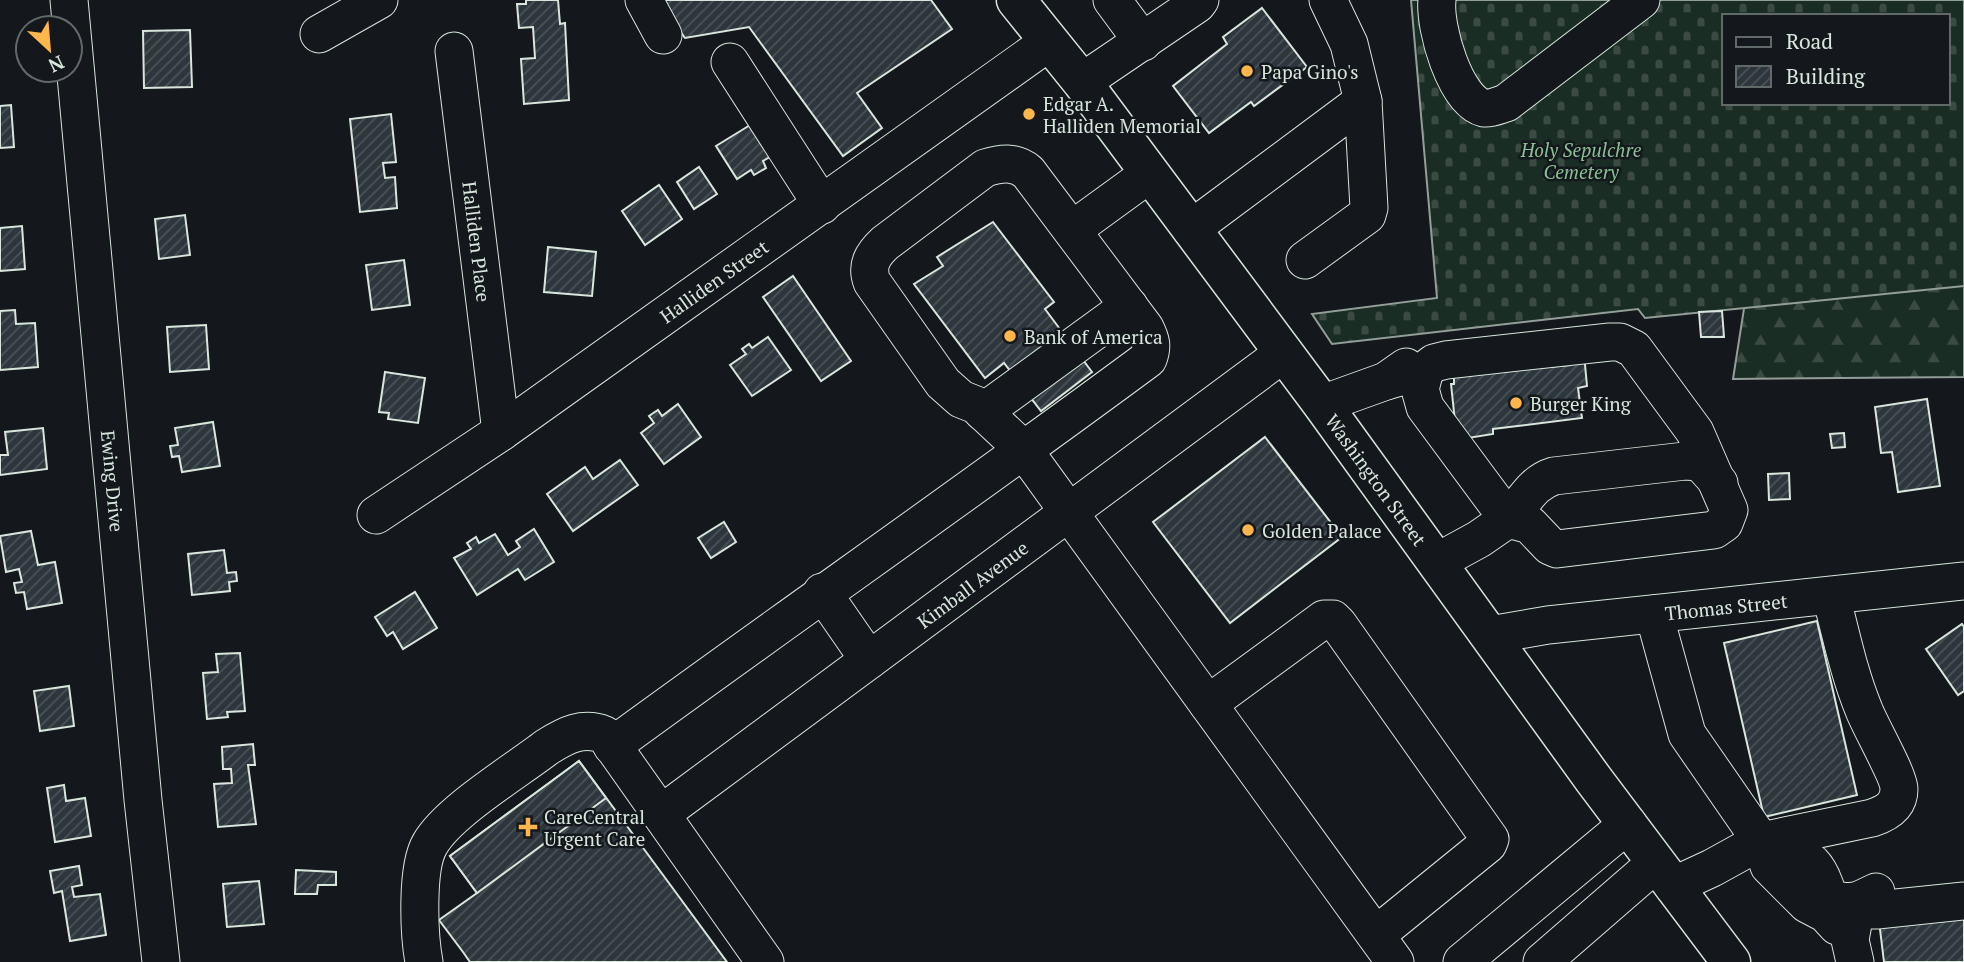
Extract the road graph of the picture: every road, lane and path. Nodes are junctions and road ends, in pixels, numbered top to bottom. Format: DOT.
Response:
graph roads {
  1 [pos="69,0"];
  2 [pos="379,0"];
  3 [pos="644,0"];
  4 [pos="1016,0"];
  5 [pos="1112,0"];
  6 [pos="1200,0"];
  7 [pos="1328,0"];
  8 [pos="1437,0"];
  9 [pos="1641,0"];
  10 [pos="319,34"];
  11 [pos="663,35"];
  12 [pos="1049,42"];
  13 [pos="1143,42"];
  14 [pos="454,51"];
  15 [pos="730,62"];
  16 [pos="1082,82"];
  17 [pos="1363,102"];
  18 [pos="1149,174"];
  19 [pos="822,205"];
  20 [pos="1191,229"];
  21 [pos="1072,230"];
  22 [pos="1305,260"];
  23 [pos="1115,306"];
  24 [pos="1283,353"];
  25 [pos="1425,370"];
  26 [pos="1386,381"];
  27 [pos="1322,404"];
  28 [pos="983,412"];
  29 [pos="501,432"];
  30 [pos="1023,449"];
  31 [pos="1719,482"];
  32 [pos="1068,513"];
  33 [pos="376,515"];
  34 [pos="1508,519"];
  35 [pos="1437,562"];
  36 [pos="1964,581"];
  37 [pos="822,593"];
  38 [pos="1830,596"];
  39 [pos="1654,614"];
  40 [pos="1490,635"];
  41 [pos="869,660"];
  42 [pos="1208,704"];
  43 [pos="612,746"];
  44 [pos="661,814"];
  45 [pos="1628,824"];
  46 [pos="1761,841"];
  47 [pos="1664,875"];
  48 [pos="1964,882"];
  49 [pos="1857,901"];
  50 [pos="1964,901"];
  51 [pos="1386,949"];
  52 [pos="1852,951"];
  53 [pos="162,962"];
  54 [pos="424,962"];
  55 [pos="765,962"];
  56 [pos="1462,962"];
  57 [pos="1542,962"];
  58 [pos="1731,962"];
  1 -- 53 [label="street, Ewing Drive"];
  2 -- 10 [label="street"];
  3 -- 11 [label="street"];
  4 -- 12 [label="main road, Washington Street"];
  5 -- 13 [label="street"];
  6 -- 13 [label="street"];
  7 -- 17 [label="street"];
  8 -- 9 [label="street"];
  12 -- 16 [label="main road, Washington Street"];
  12 -- 19 [label="street, Halliden Street"];
  13 -- 16 [label="street"];
  14 -- 29 [label="street, Halliden Place"];
  15 -- 19 [label="street"];
  16 -- 18 [label="main road, Washington Street"];
  17 -- 20 [label="street"];
  17 -- 22 [label="street"];
  18 -- 20 [label="main road, Washington Street"];
  18 -- 21 [label="street"];
  19 -- 29 [label="street, Halliden Street"];
  20 -- 24 [label="main road, Washington Street"];
  21 -- 23 [label="street"];
  21 -- 28 [label="street"];
  23 -- 28 [label="street"];
  23 -- 30 [label="street"];
  24 -- 27 [label="main road, Washington Street"];
  24 -- 32 [label="street, Kimball Avenue"];
  25 -- 26 [label="street"];
  25 -- 31 [label="street"];
  25 -- 34 [label="street"];
  26 -- 27 [label="street"];
  26 -- 31 [label="street"];
  27 -- 35 [label="main road, Washington Street"];
  28 -- 30 [label="street"];
  29 -- 33 [label="street, Halliden Street"];
  30 -- 32 [label="street"];
  30 -- 37 [label="street"];
  31 -- 34 [label="street"];
  31 -- 34 [label="street"];
  32 -- 41 [label="street, Kimball Avenue"];
  32 -- 42 [label="street"];
  34 -- 35 [label="street"];
  35 -- 40 [label="main road, Washington Street"];
  36 -- 38 [label="street, Thomas Street"];
  37 -- 41 [label="street"];
  37 -- 43 [label="street"];
  38 -- 39 [label="street, Thomas Street"];
  38 -- 46 [label="street"];
  39 -- 40 [label="street, Thomas Street"];
  39 -- 46 [label="street"];
  40 -- 45 [label="main road, Washington Street"];
  41 -- 44 [label="street, Kimball Avenue"];
  42 -- 51 [label="street"];
  42 -- 51 [label="street"];
  43 -- 44 [label="street"];
  43 -- 54 [label="street"];
  44 -- 55 [label="street"];
  45 -- 47 [label="main road, Washington Street"];
  45 -- 56 [label="street"];
  46 -- 47 [label="street"];
  46 -- 49 [label="street"];
  46 -- 52 [label="street"];
  47 -- 57 [label="street"];
  47 -- 58 [label="main road, Washington Street"];
  48 -- 49 [label="street"];
  49 -- 50 [label="street"];
  49 -- 52 [label="street"];
}
